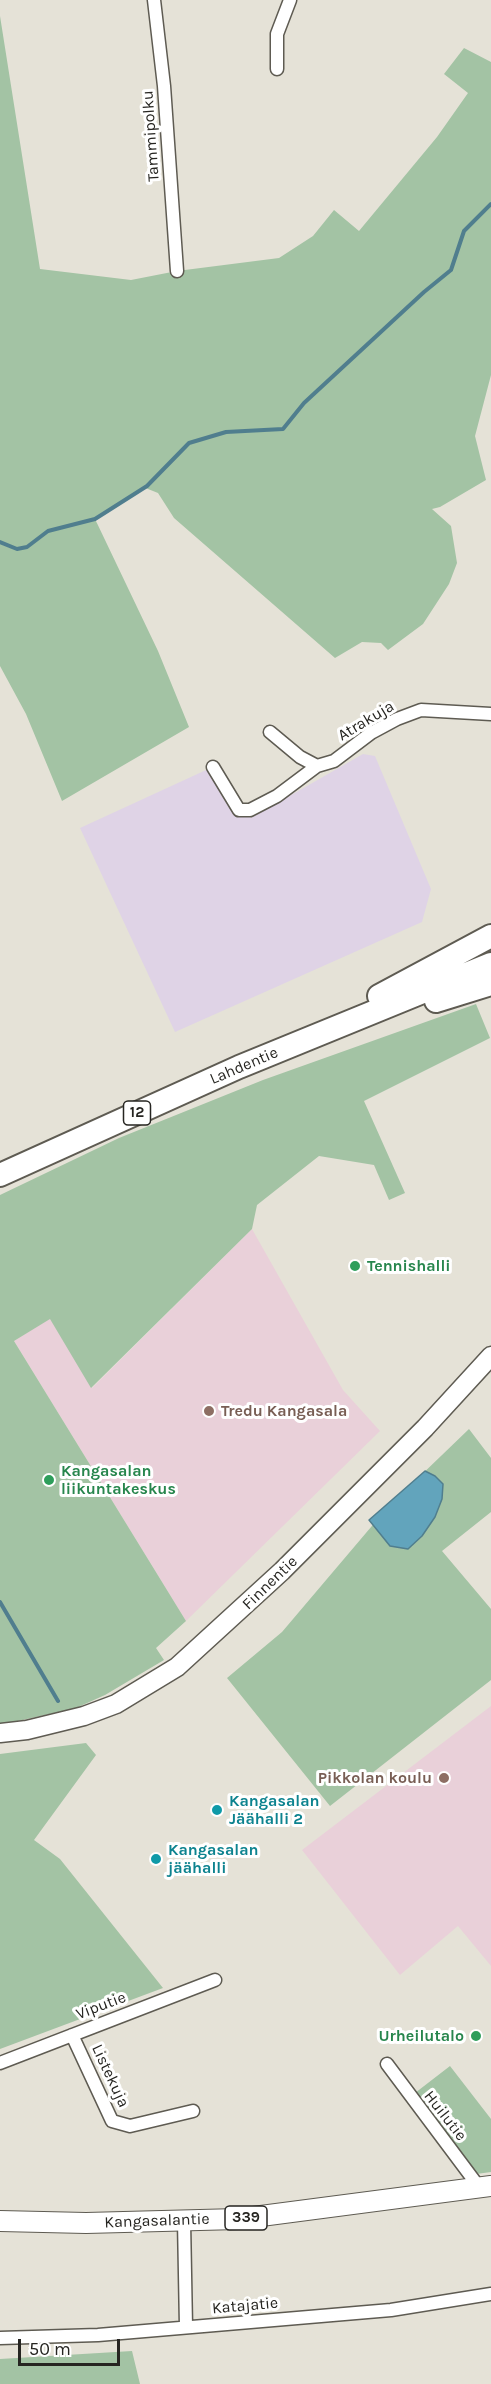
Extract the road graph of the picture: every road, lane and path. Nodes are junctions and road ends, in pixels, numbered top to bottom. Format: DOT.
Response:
graph roads {
  1 [pos="154,0"];
  2 [pos="290,0"];
  3 [pos="277,69"];
  4 [pos="177,271"];
  5 [pos="491,714"];
  6 [pos="270,732"];
  7 [pos="317,766"];
  8 [pos="213,767"];
  9 [pos="491,936"];
  10 [pos="491,964"];
  11 [pos="491,984"];
  12 [pos="274,1052"];
  13 [pos="0,1175"];
  14 [pos="491,1356"];
  15 [pos="0,1733"];
  16 [pos="215,1980"];
  17 [pos="72,2035"];
  18 [pos="0,2063"];
  19 [pos="387,2064"];
  20 [pos="193,2111"];
  21 [pos="485,2187"];
  22 [pos="0,2221"];
  23 [pos="184,2222"];
  24 [pos="491,2294"];
  25 [pos="186,2327"];
  26 [pos="0,2338"];
  1 -- 4 [label="street, Tammipolku"];
  2 -- 3 [label="street"];
  5 -- 7 [label="street, Atrakuja"];
  6 -- 7 [label="street"];
  7 -- 8 [label="street, Atrakuja"];
  9 -- 12 [label="highway"];
  10 -- 12 [label="highway, Lahdentie / 12"];
  11 -- 12 [label="highway"];
  12 -- 13 [label="highway, Lahdentie / 12"];
  14 -- 15 [label="street, Finnentie"];
  16 -- 17 [label="street, Viputie"];
  17 -- 18 [label="street, Viputie"];
  17 -- 20 [label="street, Listekuja"];
  19 -- 21 [label="street, Huilutie"];
  21 -- 23 [label="main road, Kangasalantie / 339"];
  22 -- 23 [label="main road, Kangasalantie / 339"];
  23 -- 25 [label="street"];
  24 -- 25 [label="street, Katajatie"];
  25 -- 26 [label="street, Katajatie"];
}
